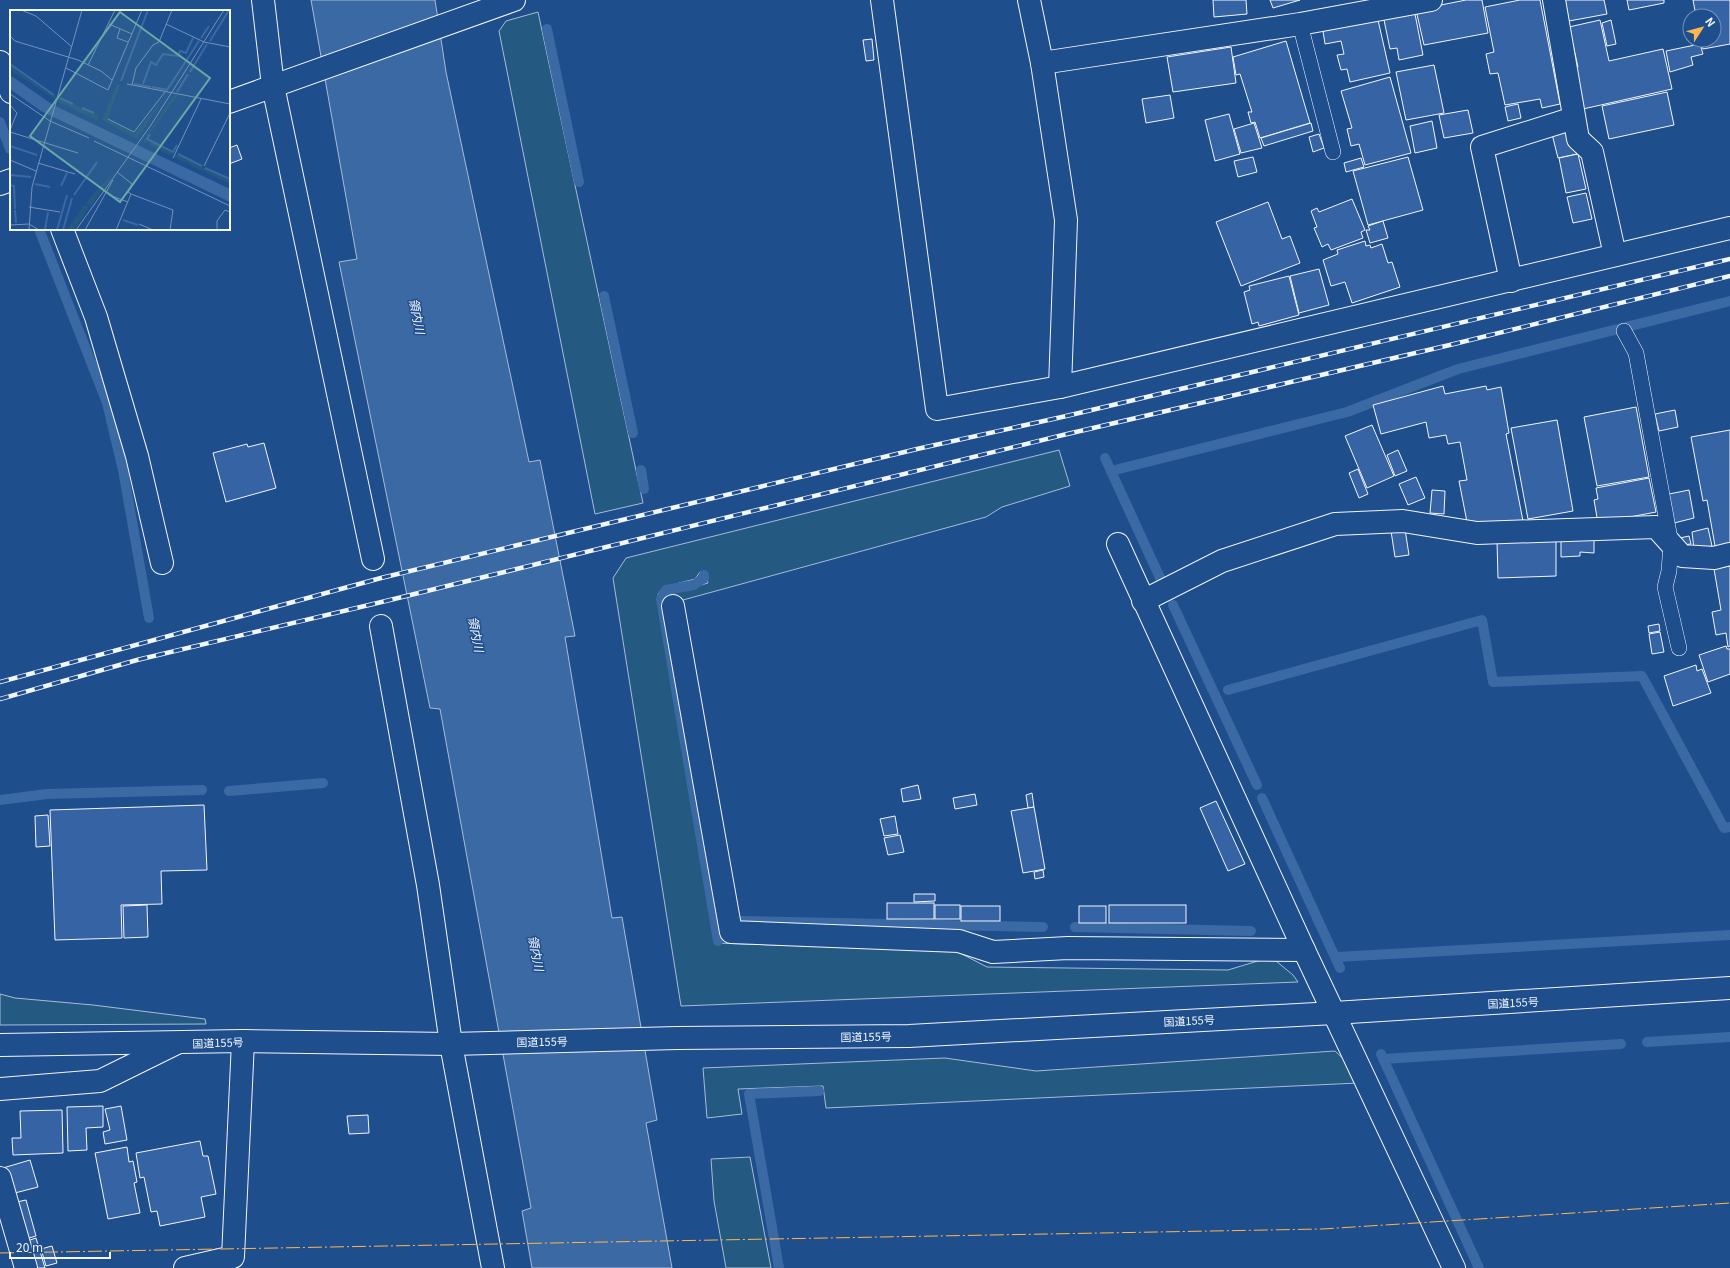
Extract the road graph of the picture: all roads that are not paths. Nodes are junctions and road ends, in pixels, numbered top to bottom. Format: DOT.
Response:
graph roads {
  1 [pos="263,0"];
  2 [pos="514,0"];
  3 [pos="882,0"];
  4 [pos="1029,0"];
  5 [pos="1431,0"];
  6 [pos="1554,0"];
  7 [pos="1300,24"];
  8 [pos="0,62"];
  9 [pos="1042,63"];
  10 [pos="274,86"];
  11 [pos="10,89"];
  12 [pos="230,102"];
  13 [pos="1574,118"];
  14 [pos="1332,152"];
  15 [pos="10,180"];
  16 [pos="0,184"];
  17 [pos="1730,228"];
  18 [pos="62,230"];
  19 [pos="1615,255"];
  20 [pos="1511,281"];
  21 [pos="1624,332"];
  22 [pos="1060,387"];
  23 [pos="1118,544"];
  24 [pos="1671,544"];
  25 [pos="1730,554"];
  26 [pos="373,559"];
  27 [pos="162,563"];
  28 [pos="1143,601"];
  29 [pos="673,606"];
  30 [pos="381,626"];
  31 [pos="1679,648"];
  32 [pos="1304,950"];
  33 [pos="1730,988"];
  34 [pos="1334,1013"];
  35 [pos="243,1041"];
  36 [pos="177,1043"];
  37 [pos="456,1044"];
  38 [pos="0,1045"];
  39 [pos="0,1089"];
  40 [pos="0,1178"];
  41 [pos="26,1268"];
  42 [pos="185,1268"];
  43 [pos="493,1268"];
  44 [pos="1454,1268"];
  1 -- 10 [label="main road"];
  2 -- 10 [label="main road"];
  3 -- 22 [label="main road"];
  4 -- 9 [label="main road"];
  5 -- 7 [label="main road"];
  6 -- 13 [label="main road"];
  7 -- 9 [label="main road"];
  7 -- 14 [label="lane"];
  8 -- 11 [label="main road"];
  9 -- 22 [label="main road"];
  10 -- 12 [label="main road"];
  10 -- 26 [label="main road"];
  13 -- 19 [label="main road"];
  13 -- 20 [label="main road"];
  15 -- 16 [label="main road"];
  17 -- 19 [label="main road"];
  18 -- 27 [label="main road"];
  19 -- 20 [label="main road"];
  20 -- 22 [label="main road"];
  21 -- 24 [label="lane"];
  23 -- 28 [label="main road"];
  24 -- 25 [label="main road"];
  24 -- 28 [label="main road"];
  24 -- 31 [label="lane"];
  28 -- 32 [label="main road"];
  29 -- 32 [label="main road"];
  30 -- 37 [label="main road"];
  32 -- 34 [label="main road"];
  33 -- 34 [label="main road, 国道155号"];
  34 -- 37 [label="main road, 国道155号"];
  34 -- 44 [label="main road"];
  35 -- 36 [label="main road, 国道155号"];
  35 -- 37 [label="main road, 国道155号"];
  35 -- 42 [label="main road"];
  36 -- 38 [label="main road, 国道155号"];
  36 -- 39 [label="main road"];
  37 -- 43 [label="main road"];
  40 -- 41 [label="main road"];
}
